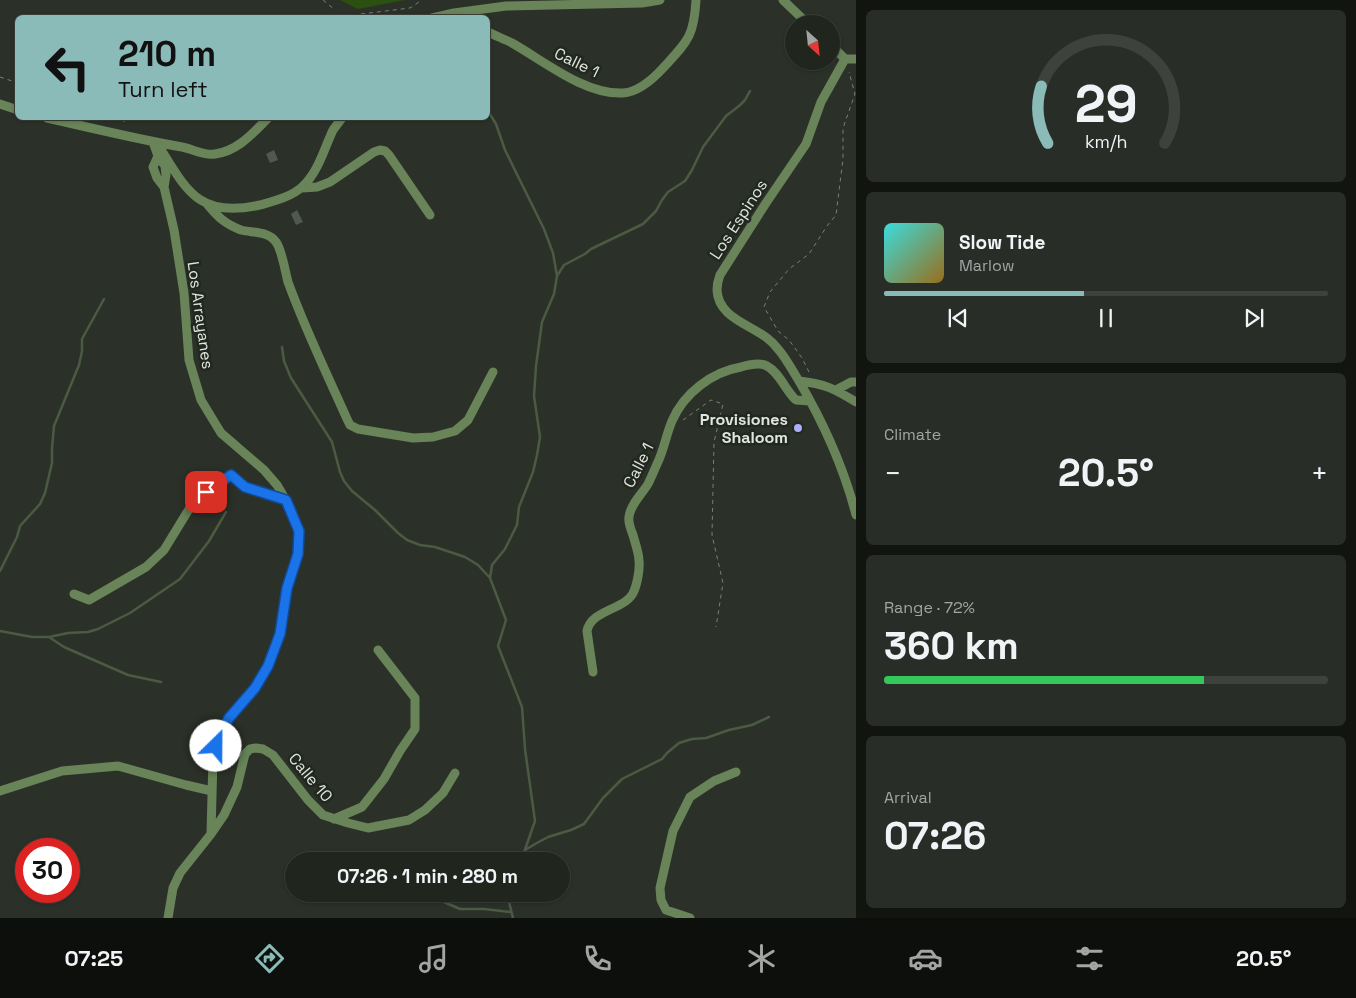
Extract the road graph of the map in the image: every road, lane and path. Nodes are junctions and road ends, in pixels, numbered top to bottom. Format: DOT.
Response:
graph roads {
  1 [pos="323,0"];
  2 [pos="422,0"];
  3 [pos="660,0"];
  4 [pos="696,0"];
  5 [pos="783,0"];
  6 [pos="335,10"];
  7 [pos="360,14"];
  8 [pos="445,15"];
  9 [pos="799,15"];
  10 [pos="490,33"];
  11 [pos="840,54"];
  12 [pos="845,59"];
  13 [pos="856,60"];
  14 [pos="0,77"];
  15 [pos="15,82"];
  16 [pos="0,104"];
  17 [pos="15,109"];
  18 [pos="55,120"];
  19 [pos="266,120"];
  20 [pos="341,120"];
  21 [pos="155,142"];
  22 [pos="302,188"];
  23 [pos="208,205"];
  24 [pos="430,215"];
  25 [pos="493,372"];
  26 [pos="799,381"];
  27 [pos="856,382"];
  28 [pos="836,390"];
  29 [pos="810,401"];
  30 [pos="856,402"];
  31 [pos="683,421"];
  32 [pos="286,500"];
  33 [pos="856,515"];
  34 [pos="74,594"];
  35 [pos="716,627"];
  36 [pos="378,650"];
  37 [pos="593,672"];
  38 [pos="736,772"];
  39 [pos="455,773"];
  40 [pos="212,791"];
  41 [pos="0,792"];
  42 [pos="334,819"];
  43 [pos="210,834"];
  44 [pos="168,918"];
  45 [pos="690,918"];
  1 -- 6 [label="path"];
  2 -- 7 [label="path"];
  3 -- 8 [label="street"];
  4 -- 10 [label="street, Calle 1"];
  5 -- 9 [label="street"];
  11 -- 12 [label="street"];
  12 -- 13 [label="street"];
  12 -- 26 [label="path"];
  12 -- 26 [label="street, Los Espinos"];
  14 -- 15 [label="path"];
  16 -- 17 [label="street"];
  18 -- 21 [label="street"];
  19 -- 21 [label="street"];
  20 -- 22 [label="street"];
  21 -- 23 [label="street"];
  21 -- 32 [label="street, Los Arrayanes"];
  22 -- 23 [label="street"];
  22 -- 24 [label="street"];
  23 -- 25 [label="street"];
  26 -- 28 [label="street"];
  26 -- 29 [label="street, Los Espinos"];
  27 -- 28 [label="street"];
  28 -- 30 [label="street"];
  29 -- 33 [label="street, Los Espinos"];
  29 -- 37 [label="street, Calle 1"];
  31 -- 35 [label="path"];
  32 -- 34 [label="street"];
  32 -- 40 [label="street, Los Arrayanes"];
  36 -- 42 [label="street"];
  38 -- 45 [label="street"];
  39 -- 42 [label="street, Calle 10"];
  40 -- 41 [label="street"];
  40 -- 43 [label="street, Los Arrayanes"];
  42 -- 43 [label="street, Calle 10"];
  43 -- 44 [label="street"];
}
